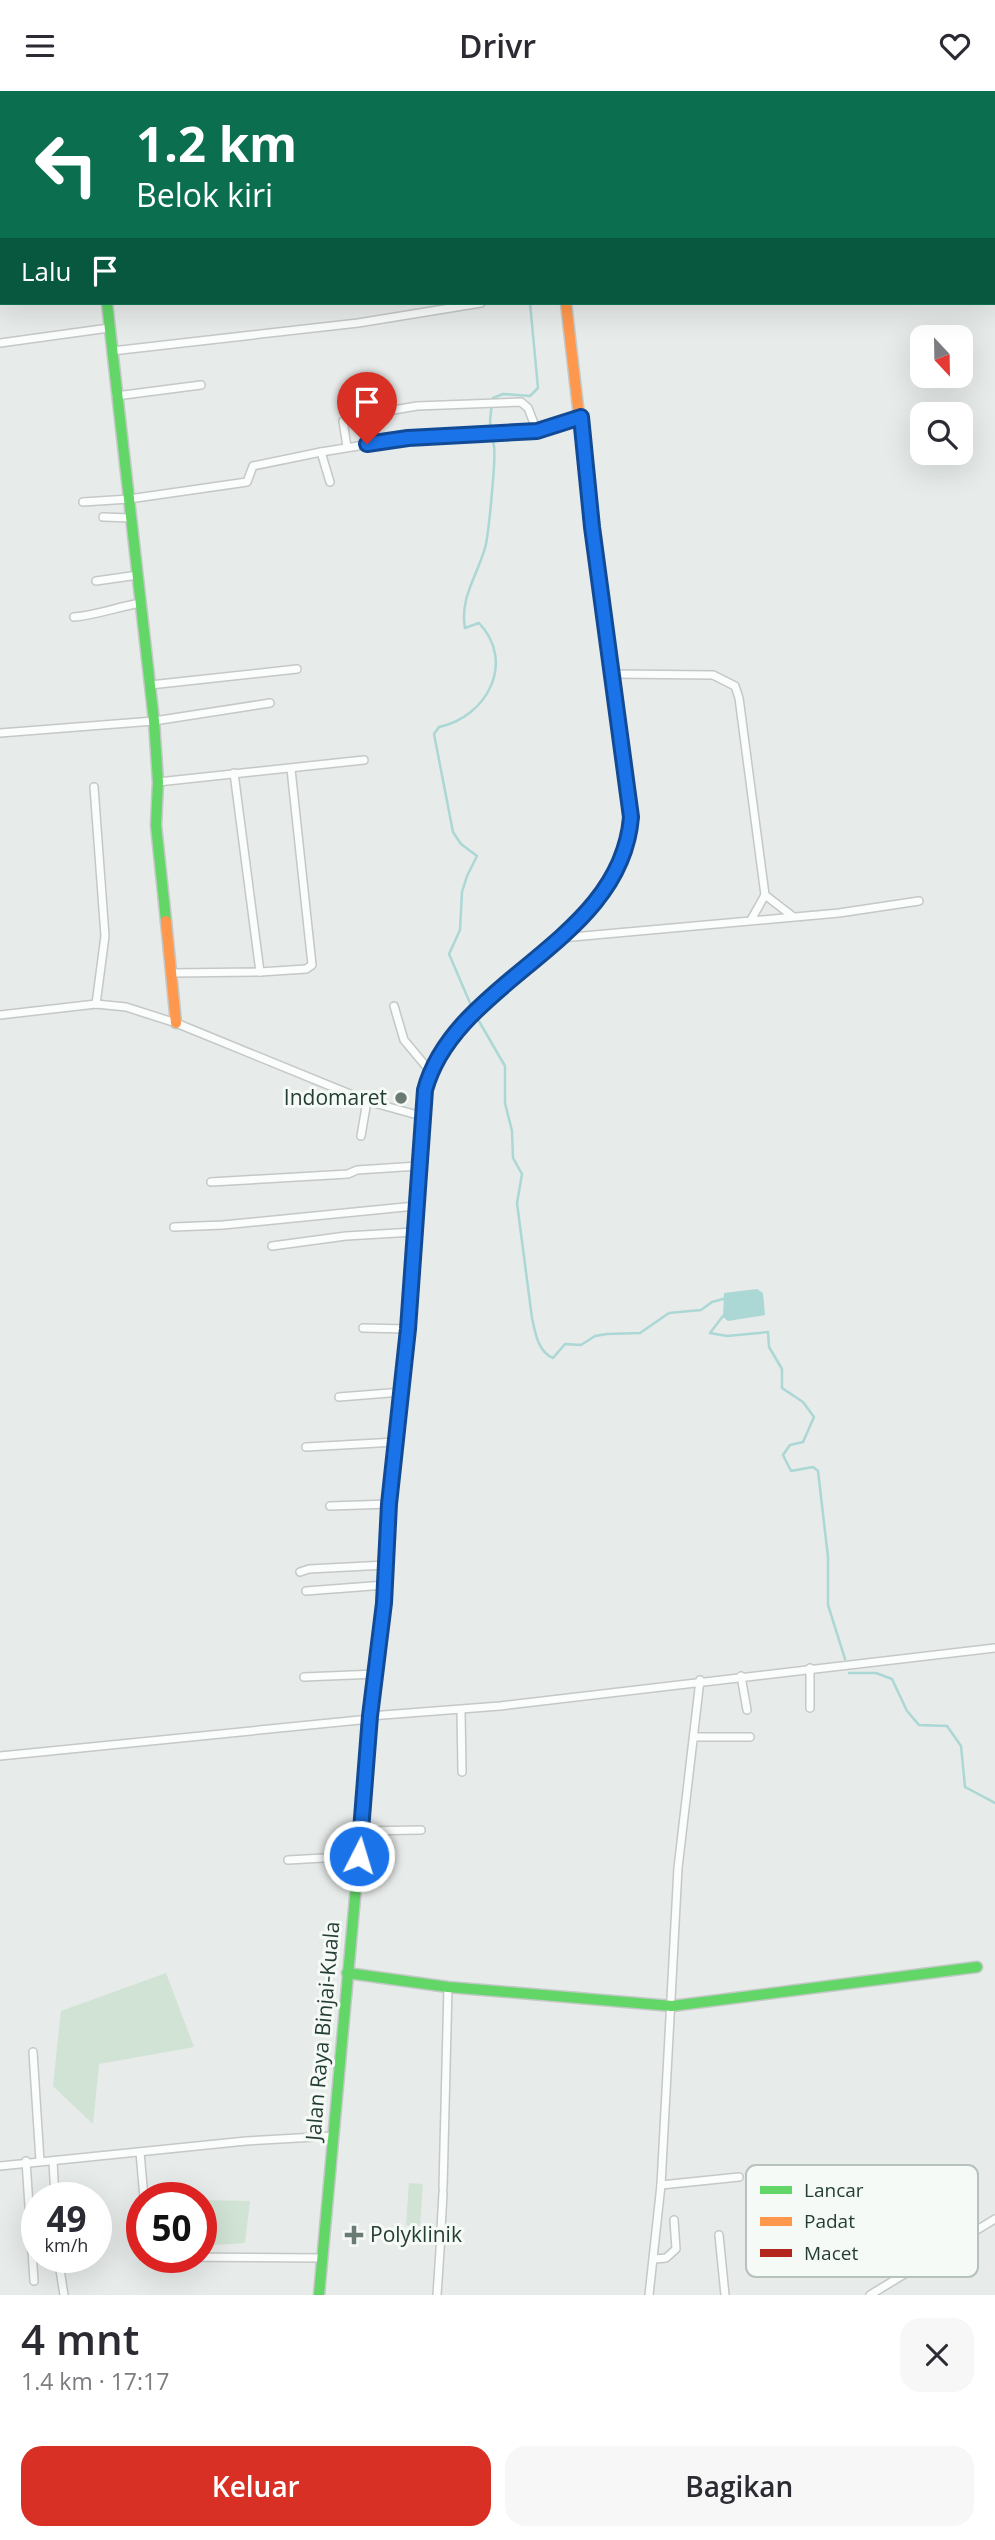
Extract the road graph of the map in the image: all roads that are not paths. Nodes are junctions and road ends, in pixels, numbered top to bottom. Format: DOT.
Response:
graph roads {
  1 [pos="107,305"];
  2 [pos="469,305"];
  3 [pos="566,305"];
  4 [pos="109,328"];
  5 [pos="0,343"];
  6 [pos="112,351"];
  7 [pos="201,385"];
  8 [pos="116,396"];
  9 [pos="581,417"];
  10 [pos="537,431"];
  11 [pos="347,447"];
  12 [pos="321,452"];
  13 [pos="330,482"];
  14 [pos="129,499"];
  15 [pos="83,502"];
  16 [pos="103,517"];
  17 [pos="131,518"];
  18 [pos="138,575"];
  19 [pos="96,581"];
  20 [pos="141,603"];
  21 [pos="74,617"];
  22 [pos="297,669"];
  23 [pos="614,674"];
  24 [pos="149,685"];
  25 [pos="270,703"];
  26 [pos="154,721"];
  27 [pos="0,733"];
  28 [pos="364,759"];
  29 [pos="291,769"];
  30 [pos="234,773"];
  31 [pos="158,782"];
  32 [pos="94,787"];
  33 [pos="765,895"];
  34 [pos="919,901"];
  35 [pos="791,915"];
  36 [pos="751,920"];
  37 [pos="561,938"];
  38 [pos="260,972"];
  39 [pos="172,973"];
  40 [pos="96,1004"];
  41 [pos="394,1006"];
  42 [pos="0,1015"];
  43 [pos="176,1023"];
  44 [pos="430,1071"];
  45 [pos="367,1101"];
  46 [pos="421,1116"];
  47 [pos="361,1136"];
  48 [pos="418,1166"];
  49 [pos="211,1182"];
  50 [pos="415,1206"];
  51 [pos="174,1227"];
  52 [pos="414,1232"];
  53 [pos="272,1246"];
  54 [pos="363,1328"];
  55 [pos="408,1329"];
  56 [pos="402,1392"];
  57 [pos="339,1397"];
  58 [pos="396,1442"];
  59 [pos="306,1447"];
  60 [pos="389,1504"];
  61 [pos="330,1506"];
  62 [pos="386,1566"];
  63 [pos="300,1573"];
  64 [pos="385,1585"];
  65 [pos="306,1591"];
  66 [pos="995,1648"];
  67 [pos="810,1668"];
  68 [pos="376,1674"];
  69 [pos="741,1676"];
  70 [pos="304,1677"];
  71 [pos="700,1680"];
  72 [pos="810,1708"];
  73 [pos="461,1710"];
  74 [pos="747,1710"];
  75 [pos="370,1717"];
  76 [pos="694,1737"];
  77 [pos="750,1737"];
  78 [pos="0,1756"];
  79 [pos="462,1772"];
  80 [pos="421,1830"];
  81 [pos="361,1831"];
  82 [pos="359,1856"];
  83 [pos="288,1860"];
  84 [pos="977,1967"];
  85 [pos="347,1973"];
  86 [pos="448,1987"];
  87 [pos="672,2006"];
  88 [pos="33,2052"];
  89 [pos="333,2136"];
  90 [pos="140,2152"];
  91 [pos="26,2161"];
  92 [pos="40,2161"];
  93 [pos="53,2161"];
  94 [pos="0,2166"];
  95 [pos="738,2177"];
  96 [pos="54,2182"];
  97 [pos="143,2182"];
  98 [pos="661,2185"];
  99 [pos="995,2219"];
  100 [pos="674,2220"];
  101 [pos="978,2229"];
  102 [pos="719,2235"];
  103 [pos="217,2257"];
  104 [pos="323,2257"];
  105 [pos="655,2259"];
  106 [pos="61,2273"];
  107 [pos="900,2277"];
  108 [pos="34,2281"];
  109 [pos="64,2295"];
  110 [pos="319,2295"];
  111 [pos="437,2295"];
  112 [pos="649,2295"];
  113 [pos="725,2295"];
  114 [pos="870,2295"];
  1 -- 4 [label="main road"];
  2 -- 6 [label="street"];
  3 -- 9 [label="main road, Jalan Raya Binjai-Kuala"];
  4 -- 5 [label="street"];
  4 -- 6 [label="main road"];
  6 -- 8 [label="main road"];
  7 -- 8 [label="street"];
  8 -- 14 [label="main road"];
  9 -- 10 [label="street"];
  9 -- 23 [label="main road, Jalan Raya Binjai-Kuala"];
  10 -- 11 [label="street"];
  10 -- 11 [label="street"];
  11 -- 12 [label="street"];
  12 -- 13 [label="street"];
  12 -- 14 [label="street"];
  14 -- 15 [label="street"];
  14 -- 17 [label="main road"];
  16 -- 17 [label="street"];
  17 -- 18 [label="main road"];
  18 -- 19 [label="street"];
  18 -- 20 [label="main road"];
  20 -- 21 [label="street"];
  20 -- 24 [label="main road"];
  22 -- 24 [label="street"];
  23 -- 33 [label="street"];
  23 -- 37 [label="main road, Jalan Raya Binjai-Kuala"];
  24 -- 26 [label="main road"];
  25 -- 26 [label="street"];
  26 -- 27 [label="street"];
  26 -- 31 [label="main road"];
  28 -- 29 [label="street"];
  29 -- 30 [label="street"];
  29 -- 38 [label="street"];
  30 -- 31 [label="street"];
  30 -- 38 [label="street"];
  31 -- 39 [label="main road"];
  32 -- 40 [label="street"];
  33 -- 35 [label="street"];
  33 -- 36 [label="street"];
  34 -- 35 [label="street"];
  35 -- 36 [label="street"];
  36 -- 37 [label="street"];
  37 -- 44 [label="main road, Jalan Raya Binjai-Kuala"];
  38 -- 39 [label="street"];
  39 -- 43 [label="main road"];
  40 -- 42 [label="street"];
  40 -- 43 [label="street"];
  41 -- 44 [label="street"];
  43 -- 45 [label="street"];
  44 -- 46 [label="main road, Jalan Raya Binjai-Kuala"];
  45 -- 46 [label="street"];
  45 -- 47 [label="street"];
  46 -- 48 [label="main road, Jalan Raya Binjai-Kuala"];
  48 -- 49 [label="street"];
  48 -- 50 [label="main road, Jalan Raya Binjai-Kuala"];
  50 -- 51 [label="street"];
  50 -- 52 [label="main road, Jalan Raya Binjai-Kuala"];
  52 -- 53 [label="street"];
  52 -- 55 [label="main road, Jalan Raya Binjai-Kuala"];
  54 -- 55 [label="street"];
  55 -- 56 [label="main road, Jalan Raya Binjai-Kuala"];
  56 -- 57 [label="street"];
  56 -- 58 [label="main road, Jalan Raya Binjai-Kuala"];
  58 -- 59 [label="street"];
  58 -- 60 [label="main road, Jalan Raya Binjai-Kuala"];
  60 -- 61 [label="street"];
  60 -- 62 [label="main road, Jalan Raya Binjai-Kuala"];
  62 -- 63 [label="street"];
  62 -- 64 [label="main road, Jalan Raya Binjai-Kuala"];
  64 -- 65 [label="street"];
  64 -- 68 [label="main road, Jalan Raya Binjai-Kuala"];
  66 -- 67 [label="street"];
  67 -- 69 [label="street"];
  67 -- 72 [label="street"];
  68 -- 70 [label="street"];
  68 -- 75 [label="main road, Jalan Raya Binjai-Kuala"];
  69 -- 71 [label="street"];
  69 -- 74 [label="street"];
  71 -- 73 [label="street"];
  71 -- 76 [label="street"];
  73 -- 75 [label="street"];
  73 -- 79 [label="street"];
  75 -- 78 [label="street"];
  75 -- 81 [label="main road, Jalan Raya Binjai-Kuala"];
  76 -- 77 [label="street"];
  76 -- 87 [label="street"];
  80 -- 81 [label="street"];
  81 -- 82 [label="main road, Jalan Raya Binjai-Kuala"];
  82 -- 83 [label="street"];
  82 -- 85 [label="main road, Jalan Raya Binjai-Kuala"];
  84 -- 87 [label="main road"];
  85 -- 86 [label="main road"];
  85 -- 89 [label="main road, Jalan Raya Binjai-Kuala"];
  86 -- 87 [label="main road"];
  86 -- 111 [label="street"];
  87 -- 98 [label="street"];
  88 -- 92 [label="street"];
  89 -- 90 [label="street"];
  89 -- 104 [label="main road, Jalan Raya Binjai-Kuala"];
  90 -- 93 [label="street"];
  90 -- 97 [label="street"];
  91 -- 92 [label="street"];
  91 -- 94 [label="street"];
  91 -- 108 [label="street"];
  92 -- 93 [label="street"];
  93 -- 96 [label="street"];
  95 -- 98 [label="street"];
  98 -- 105 [label="street"];
  99 -- 101 [label="street"];
  100 -- 105 [label="street"];
  102 -- 113 [label="street"];
  103 -- 104 [label="street"];
  104 -- 110 [label="main road, Jalan Raya Binjai-Kuala"];
  105 -- 112 [label="street"];
  106 -- 109 [label="street"];
  107 -- 114 [label="street"];
}
